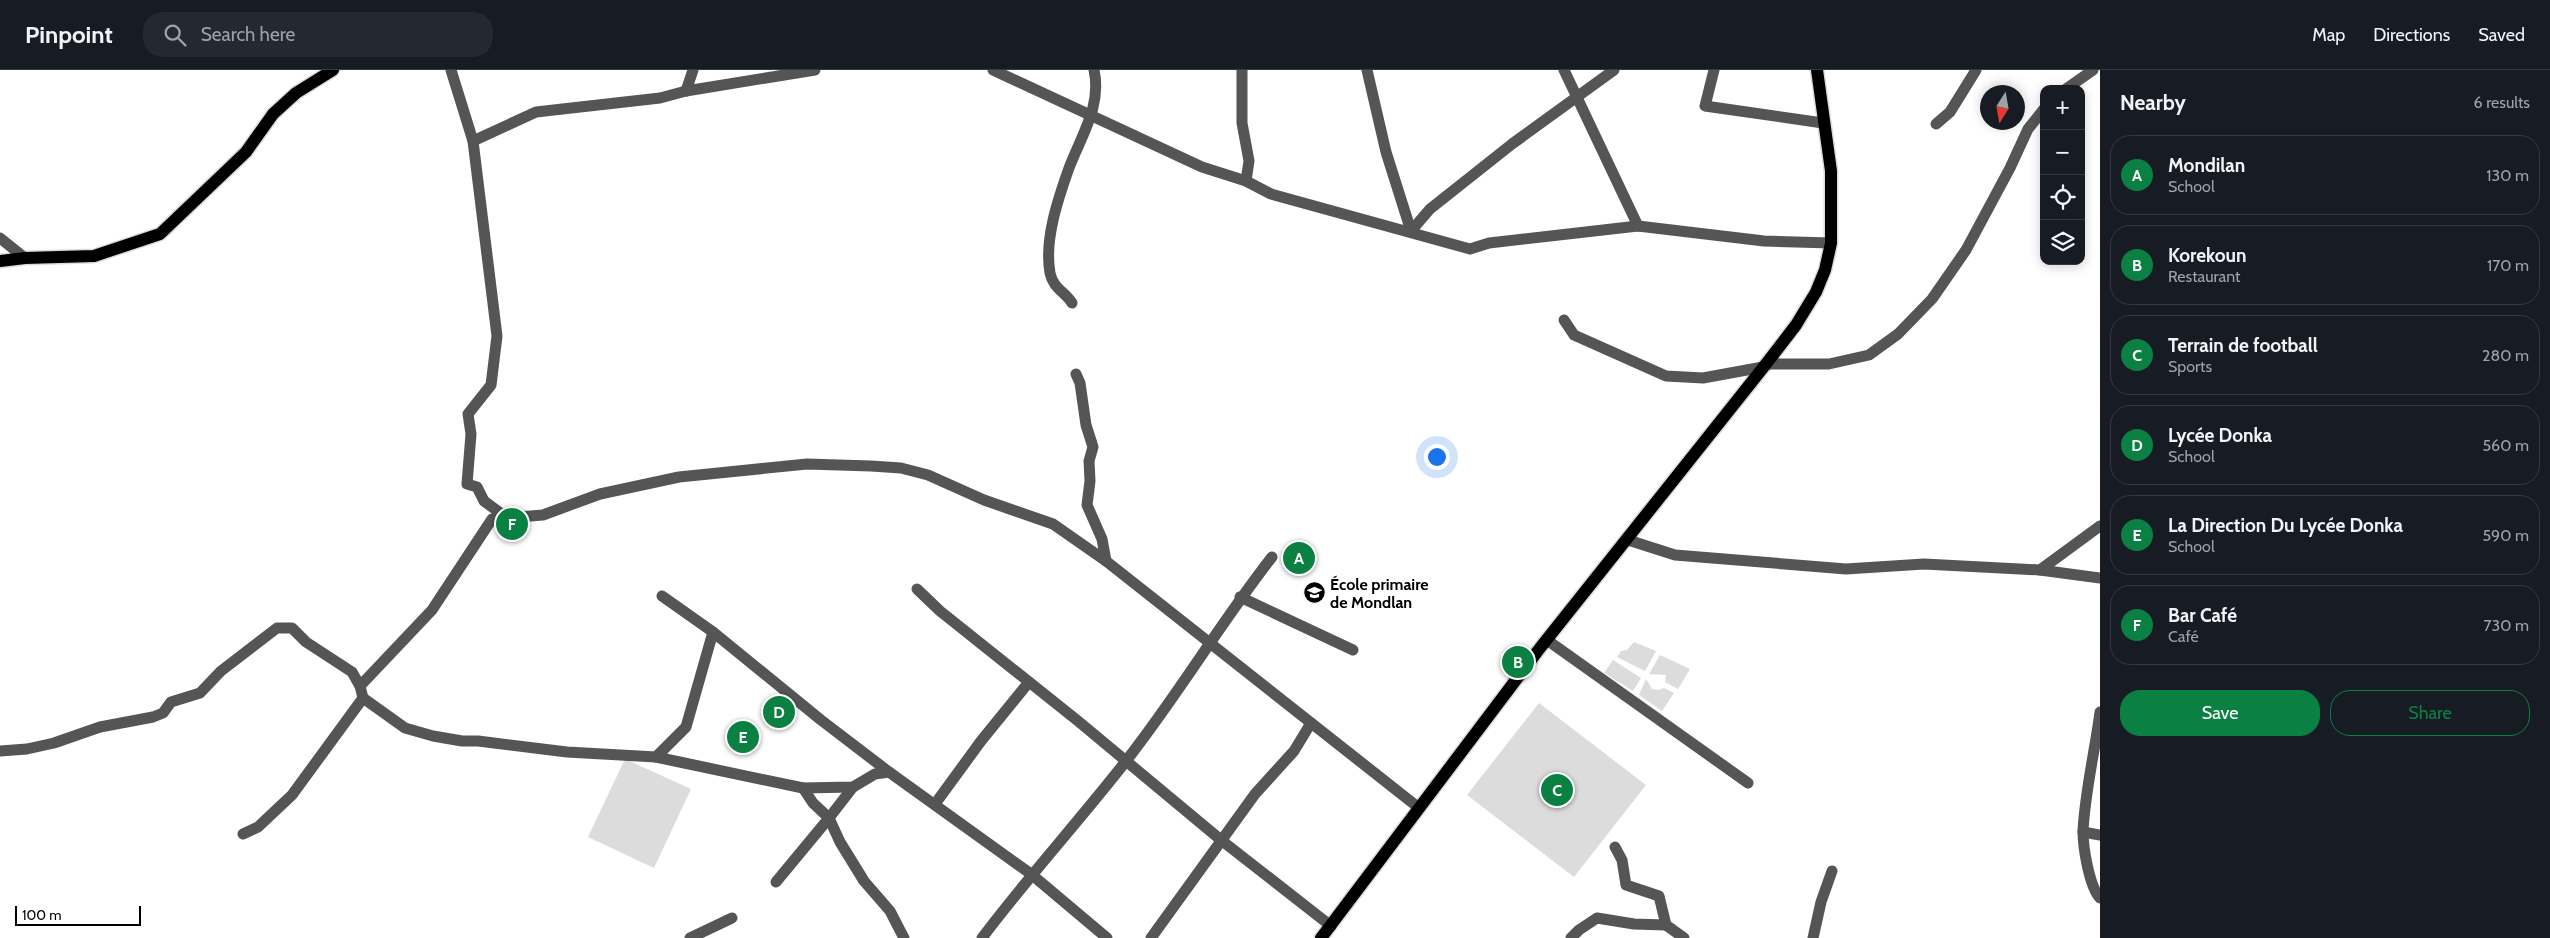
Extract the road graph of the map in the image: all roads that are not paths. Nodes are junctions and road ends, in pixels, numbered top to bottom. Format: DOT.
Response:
graph roads {
  1 [pos="333,70"];
  2 [pos="451,70"];
  3 [pos="694,70"];
  4 [pos="815,70"];
  5 [pos="993,70"];
  6 [pos="1094,70"];
  7 [pos="1242,70"];
  8 [pos="1367,70"];
  9 [pos="1564,70"];
  10 [pos="1614,70"];
  11 [pos="1714,70"];
  12 [pos="1817,70"];
  13 [pos="1976,70"];
  14 [pos="2093,70"];
  15 [pos="2072,85"];
  16 [pos="686,91"];
  17 [pos="1578,96"];
  18 [pos="2040,114"];
  19 [pos="1093,116"];
  20 [pos="1823,123"];
  21 [pos="1936,124"];
  22 [pos="473,141"];
  23 [pos="1246,181"];
  24 [pos="1638,226"];
  25 [pos="1411,231"];
  26 [pos="0,238"];
  27 [pos="1831,243"];
  28 [pos="25,258"];
  29 [pos="0,261"];
  30 [pos="1072,303"];
  31 [pos="1564,320"];
  32 [pos="1765,366"];
  33 [pos="1076,374"];
  34 [pos="507,518"];
  35 [pos="2100,526"];
  36 [pos="1628,540"];
  37 [pos="1272,557"];
  38 [pos="1106,561"];
  39 [pos="2040,570"];
  40 [pos="2100,578"];
  41 [pos="917,589"];
  42 [pos="662,596"];
  43 [pos="1240,598"];
  44 [pos="713,632"];
  45 [pos="1547,640"];
  46 [pos="1212,644"];
  47 [pos="1353,650"];
  48 [pos="1029,682"];
  49 [pos="360,686"];
  50 [pos="363,698"];
  51 [pos="2100,719"];
  52 [pos="1311,723"];
  53 [pos="0,751"];
  54 [pos="656,757"];
  55 [pos="1127,761"];
  56 [pos="889,772"];
  57 [pos="1748,783"];
  58 [pos="853,787"];
  59 [pos="803,788"];
  60 [pos="935,804"];
  61 [pos="1418,808"];
  62 [pos="829,818"];
  63 [pos="2083,832"];
  64 [pos="244,834"];
  65 [pos="2100,834"];
  66 [pos="1221,840"];
  67 [pos="1615,847"];
  68 [pos="1832,871"];
  69 [pos="1031,874"];
  70 [pos="776,882"];
  71 [pos="2100,898"];
  72 [pos="732,918"];
  73 [pos="1666,925"];
  74 [pos="1330,926"];
  75 [pos="690,938"];
  76 [pos="904,938"];
  77 [pos="982,938"];
  78 [pos="1107,938"];
  79 [pos="1151,938"];
  80 [pos="1321,938"];
  81 [pos="1571,938"];
  82 [pos="1684,938"];
  83 [pos="1813,938"];
  1 -- 28 [label="main road"];
  2 -- 22 [label="street"];
  3 -- 16 [label="street"];
  4 -- 16 [label="street"];
  5 -- 19 [label="street"];
  6 -- 19 [label="street"];
  7 -- 23 [label="street"];
  8 -- 25 [label="street"];
  9 -- 17 [label="street"];
  10 -- 17 [label="street"];
  11 -- 20 [label="street"];
  12 -- 20 [label="main road"];
  13 -- 21 [label="street"];
  14 -- 15 [label="street"];
  16 -- 22 [label="street"];
  17 -- 24 [label="street"];
  17 -- 25 [label="street"];
  18 -- 32 [label="street"];
  19 -- 23 [label="street"];
  19 -- 30 [label="street"];
  20 -- 27 [label="main road"];
  22 -- 34 [label="street"];
  23 -- 25 [label="street"];
  24 -- 25 [label="street"];
  24 -- 27 [label="street"];
  26 -- 28 [label="street"];
  27 -- 32 [label="main road"];
  28 -- 29 [label="main road"];
  31 -- 32 [label="street"];
  32 -- 36 [label="main road"];
  33 -- 38 [label="street"];
  34 -- 38 [label="street"];
  34 -- 49 [label="street"];
  35 -- 39 [label="street"];
  36 -- 39 [label="street"];
  36 -- 45 [label="main road"];
  37 -- 43 [label="street"];
  38 -- 46 [label="street"];
  39 -- 40 [label="street"];
  41 -- 48 [label="street"];
  42 -- 44 [label="street"];
  43 -- 46 [label="street"];
  43 -- 47 [label="street"];
  44 -- 54 [label="street"];
  44 -- 56 [label="street"];
  45 -- 57 [label="street"];
  45 -- 61 [label="main road"];
  46 -- 52 [label="street"];
  46 -- 55 [label="street"];
  48 -- 55 [label="street"];
  48 -- 60 [label="street"];
  49 -- 50 [label="street"];
  49 -- 53 [label="street"];
  50 -- 54 [label="street"];
  50 -- 64 [label="street"];
  51 -- 63 [label="street"];
  52 -- 61 [label="street"];
  52 -- 66 [label="street"];
  54 -- 59 [label="street"];
  55 -- 66 [label="street"];
  55 -- 69 [label="street"];
  56 -- 58 [label="street"];
  56 -- 60 [label="street"];
  58 -- 59 [label="street"];
  58 -- 62 [label="street"];
  59 -- 62 [label="street"];
  60 -- 69 [label="street"];
  61 -- 74 [label="main road"];
  62 -- 70 [label="street"];
  62 -- 76 [label="street"];
  63 -- 65 [label="street"];
  63 -- 71 [label="street"];
  66 -- 74 [label="street"];
  66 -- 79 [label="street"];
  67 -- 73 [label="street"];
  68 -- 83 [label="street"];
  69 -- 77 [label="street"];
  69 -- 78 [label="street"];
  72 -- 75 [label="street"];
  73 -- 81 [label="street"];
  73 -- 82 [label="street"];
  74 -- 80 [label="main road"];
}
